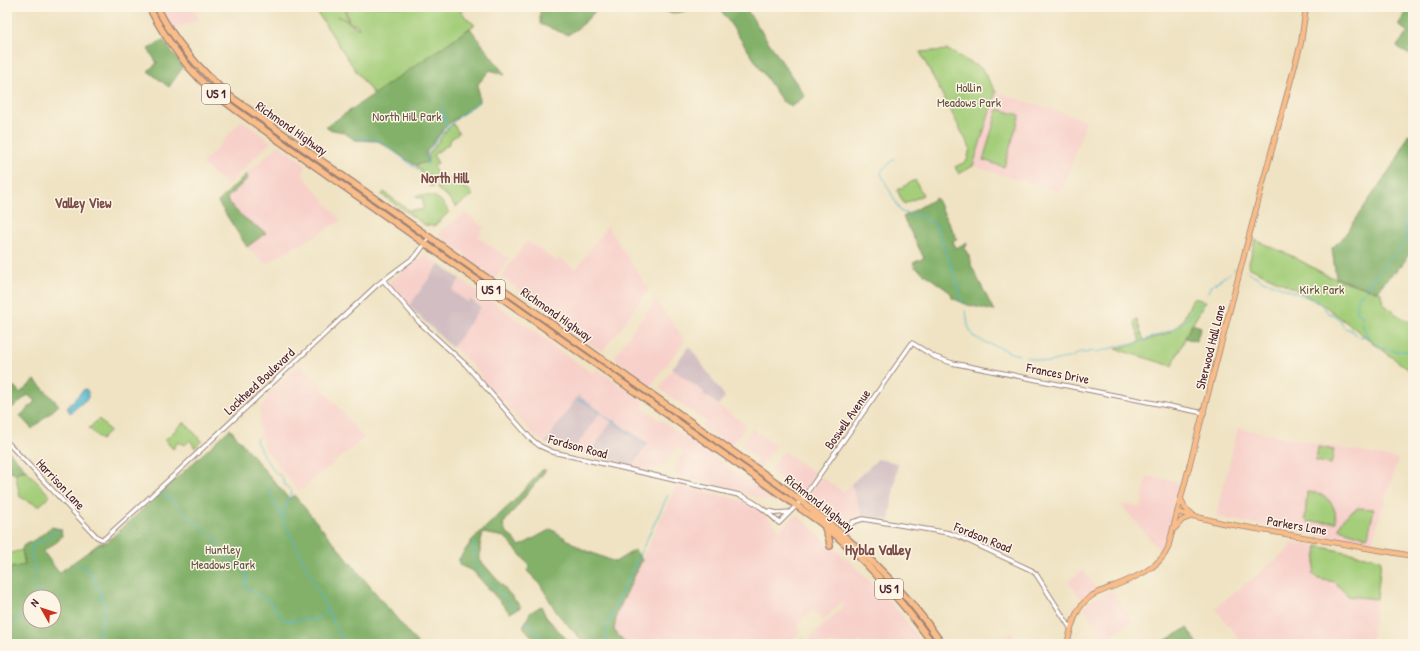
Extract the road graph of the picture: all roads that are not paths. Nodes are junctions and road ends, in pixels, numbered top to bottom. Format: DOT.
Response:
graph roads {
  1 [pos="149,7"];
  2 [pos="157,7"];
  3 [pos="1306,7"];
  4 [pos="430,238"];
  5 [pos="426,244"];
  6 [pos="382,280"];
  7 [pos="912,343"];
  8 [pos="1204,413"];
  9 [pos="7,442"];
  10 [pos="1181,499"];
  11 [pos="801,501"];
  12 [pos="797,506"];
  13 [pos="765,510"];
  14 [pos="791,512"];
  15 [pos="1178,512"];
  16 [pos="1195,516"];
  17 [pos="821,524"];
  18 [pos="1174,530"];
  19 [pos="841,536"];
  20 [pos="101,539"];
  21 [pos="830,546"];
  22 [pos="1413,556"];
  23 [pos="1071,629"];
  24 [pos="933,644"];
  25 [pos="942,644"];
  26 [pos="1067,644"];
  1 -- 5 [label="highway, Richmond Highway / US 1"];
  2 -- 4 [label="highway, Richmond Highway / US 1"];
  3 -- 8 [label="main road, Sherwood Hall Lane"];
  4 -- 5 [label="street, Lockheed Boulevard"];
  4 -- 11 [label="highway, Richmond Highway / US 1"];
  5 -- 6 [label="street, Lockheed Boulevard"];
  5 -- 12 [label="highway, Richmond Highway / US 1"];
  6 -- 13 [label="street, Fordson Road"];
  6 -- 20 [label="street, Lockheed Boulevard"];
  7 -- 8 [label="street, Frances Drive"];
  7 -- 11 [label="street, Boswell Avenue"];
  8 -- 10 [label="main road, Sherwood Hall Lane"];
  9 -- 20 [label="street, Harrison Lane"];
  10 -- 15 [label="main road, Sherwood Hall Lane"];
  10 -- 16 [label="main road"];
  11 -- 12 [label="street, Boswell Avenue"];
  11 -- 19 [label="highway, Richmond Highway / US 1"];
  12 -- 14 [label="street, Fordson Road"];
  12 -- 17 [label="highway, Richmond Highway / US 1"];
  13 -- 14 [label="street"];
  13 -- 14 [label="street, Fordson Road"];
  15 -- 16 [label="main road, Parkers Lane"];
  15 -- 18 [label="main road, Sherwood Hall Lane"];
  16 -- 18 [label="main road"];
  16 -- 22 [label="main road, Parkers Lane"];
  17 -- 19 [label="highway, Richmond Highway / US 1"];
  17 -- 21 [label="highway"];
  18 -- 23 [label="main road, Sherwood Hall Lane"];
  19 -- 23 [label="street, Fordson Road"];
  19 -- 24 [label="highway, Richmond Highway / US 1"];
  19 -- 25 [label="highway, Richmond Highway / US 1"];
  23 -- 26 [label="main road, Sherwood Hall Lane"];
}
